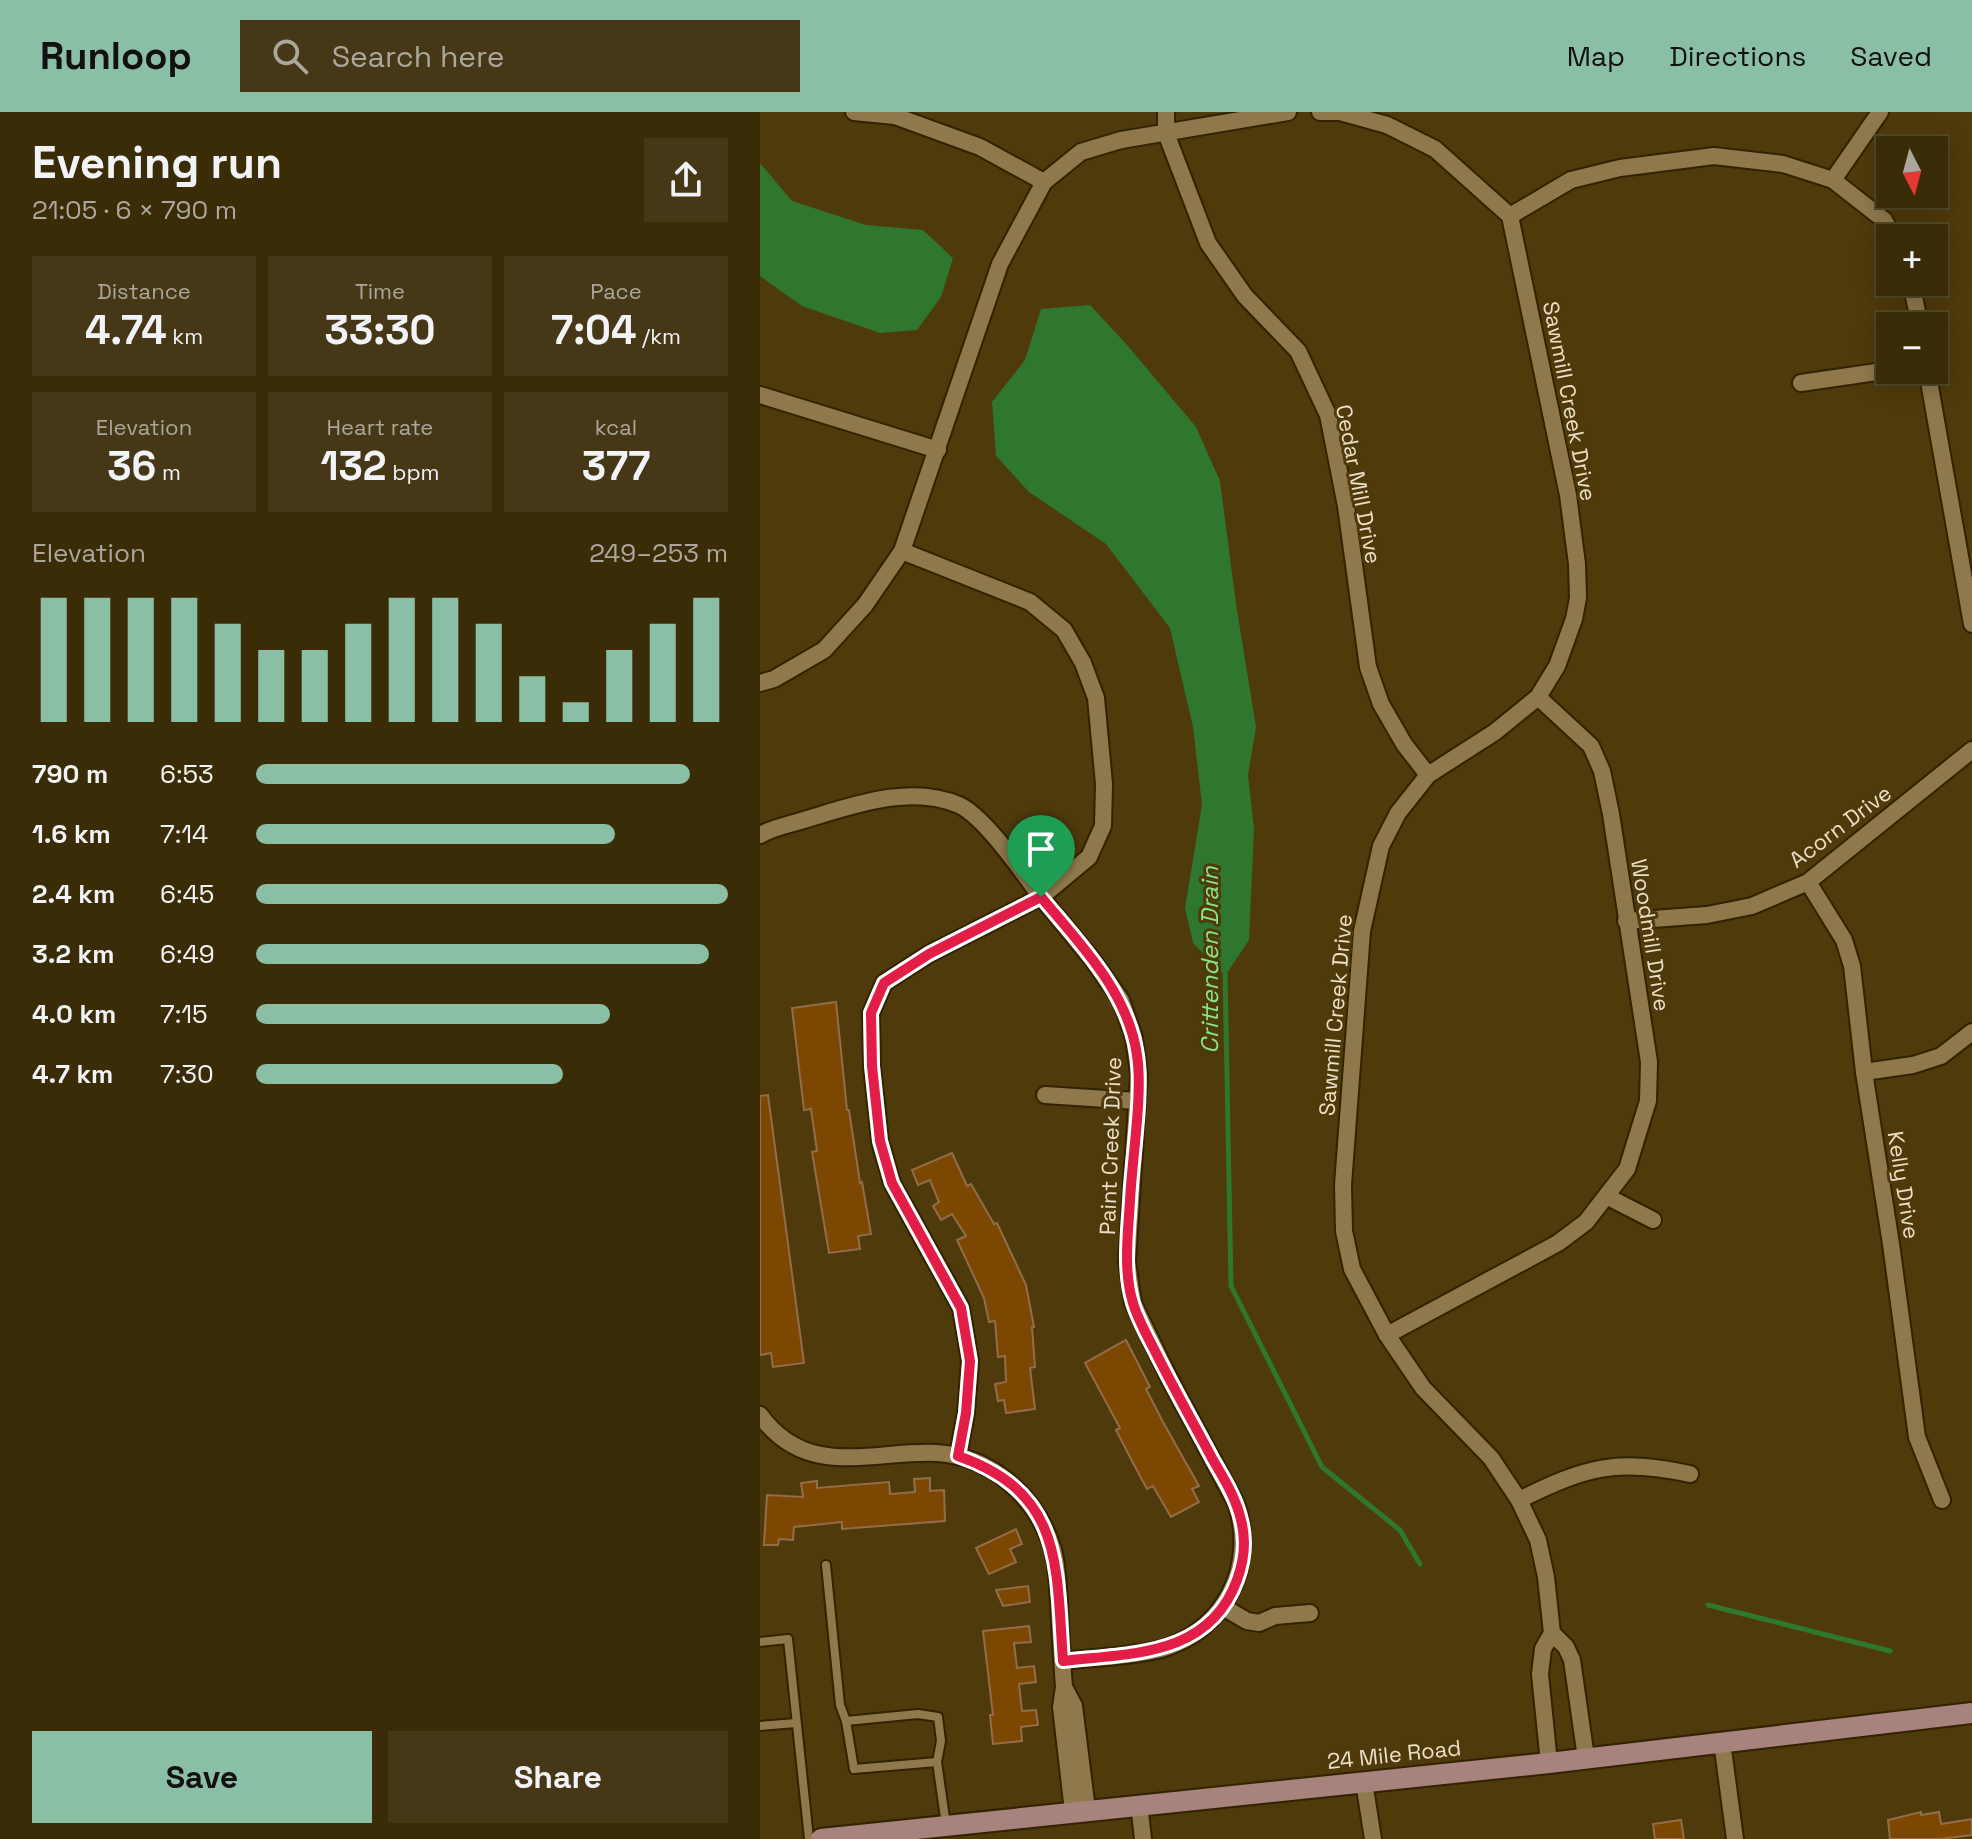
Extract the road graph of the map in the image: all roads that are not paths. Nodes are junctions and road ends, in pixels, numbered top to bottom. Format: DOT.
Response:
graph roads {
  1 [pos="854,112"];
  2 [pos="1166,112"];
  3 [pos="1288,112"];
  4 [pos="1320,112"];
  5 [pos="1880,112"];
  6 [pos="895,114"];
  7 [pos="1166,133"];
  8 [pos="1833,180"];
  9 [pos="1044,182"];
  10 [pos="1510,216"];
  11 [pos="1886,224"];
  12 [pos="1876,372"];
  13 [pos="1801,383"];
  14 [pos="1929,384"];
  15 [pos="760,395"];
  16 [pos="938,450"];
  17 [pos="902,551"];
  18 [pos="1972,624"];
  19 [pos="760,683"];
  20 [pos="1538,697"];
  21 [pos="1972,750"];
  22 [pos="1428,775"];
  23 [pos="760,835"];
  24 [pos="1808,882"];
  25 [pos="1041,897"];
  26 [pos="1626,921"];
  27 [pos="1972,1032"];
  28 [pos="1864,1072"];
  29 [pos="1045,1095"];
  30 [pos="1137,1101"];
  31 [pos="1608,1197"];
  32 [pos="1653,1220"];
  33 [pos="1387,1335"];
  34 [pos="760,1415"];
  35 [pos="958,1456"];
  36 [pos="1690,1474"];
  37 [pos="1519,1500"];
  38 [pos="1942,1500"];
  39 [pos="826,1565"];
  40 [pos="1223,1607"];
  41 [pos="1310,1613"];
  42 [pos="1552,1633"];
  43 [pos="760,1642"];
  44 [pos="1063,1661"];
  45 [pos="1972,1713"];
  46 [pos="846,1721"];
  47 [pos="796,1723"];
  48 [pos="760,1726"];
  49 [pos="1722,1742"];
  50 [pos="1586,1758"];
  51 [pos="937,1762"];
  52 [pos="1549,1763"];
  53 [pos="1364,1782"];
  54 [pos="1139,1804"];
  55 [pos="1080,1811"];
  56 [pos="946,1825"];
  57 [pos="809,1839"];
  58 [pos="821,1839"];
  59 [pos="1143,1839"];
  60 [pos="1373,1839"];
  61 [pos="1735,1839"];
  1 -- 6 [label="street"];
  2 -- 7 [label="street"];
  3 -- 7 [label="street"];
  4 -- 10 [label="street"];
  5 -- 8 [label="street"];
  6 -- 9 [label="street"];
  7 -- 9 [label="street"];
  7 -- 22 [label="street, Cedar Mill Drive"];
  8 -- 10 [label="street"];
  8 -- 11 [label="street"];
  9 -- 16 [label="street"];
  10 -- 20 [label="street, Sawmill Creek Drive"];
  12 -- 13 [label="street"];
  14 -- 18 [label="street"];
  15 -- 16 [label="street"];
  16 -- 17 [label="street"];
  17 -- 19 [label="street"];
  17 -- 25 [label="street"];
  20 -- 22 [label="street, Sawmill Creek Drive"];
  20 -- 26 [label="street, Woodmill Drive"];
  21 -- 24 [label="street, Acorn Drive"];
  22 -- 33 [label="street, Sawmill Creek Drive"];
  23 -- 25 [label="street, Paint Creek Drive"];
  24 -- 26 [label="street, Acorn Drive"];
  24 -- 28 [label="street, Kelly Drive"];
  25 -- 30 [label="street, Paint Creek Drive"];
  25 -- 35 [label="street"];
  26 -- 31 [label="street, Woodmill Drive"];
  27 -- 28 [label="street"];
  28 -- 38 [label="street, Kelly Drive"];
  29 -- 30 [label="street"];
  30 -- 40 [label="street, Paint Creek Drive"];
  31 -- 32 [label="street"];
  31 -- 33 [label="street, Woodmill Drive"];
  33 -- 37 [label="street, Sawmill Creek Drive"];
  34 -- 35 [label="street"];
  35 -- 44 [label="street"];
  36 -- 37 [label="street"];
  37 -- 42 [label="street, Sawmill Creek Drive"];
  39 -- 46 [label="lane"];
  40 -- 41 [label="street"];
  40 -- 44 [label="street"];
  42 -- 50 [label="street, Sawmill Creek Drive"];
  42 -- 52 [label="street, Sawmill Creek Drive"];
  43 -- 47 [label="lane"];
  44 -- 55 [label="street"];
  45 -- 49 [label="street, 24 Mile Road"];
  46 -- 51 [label="lane"];
  46 -- 51 [label="lane"];
  47 -- 48 [label="lane"];
  47 -- 57 [label="lane"];
  49 -- 50 [label="street, 24 Mile Road"];
  49 -- 61 [label="street"];
  50 -- 52 [label="street, 24 Mile Road"];
  51 -- 56 [label="lane"];
  52 -- 53 [label="street, 24 Mile Road"];
  53 -- 54 [label="street, 24 Mile Road"];
  53 -- 60 [label="street"];
  54 -- 55 [label="street, 24 Mile Road"];
  54 -- 59 [label="street"];
  55 -- 56 [label="street, 24 Mile Road"];
  56 -- 58 [label="street, 24 Mile Road"];
}
